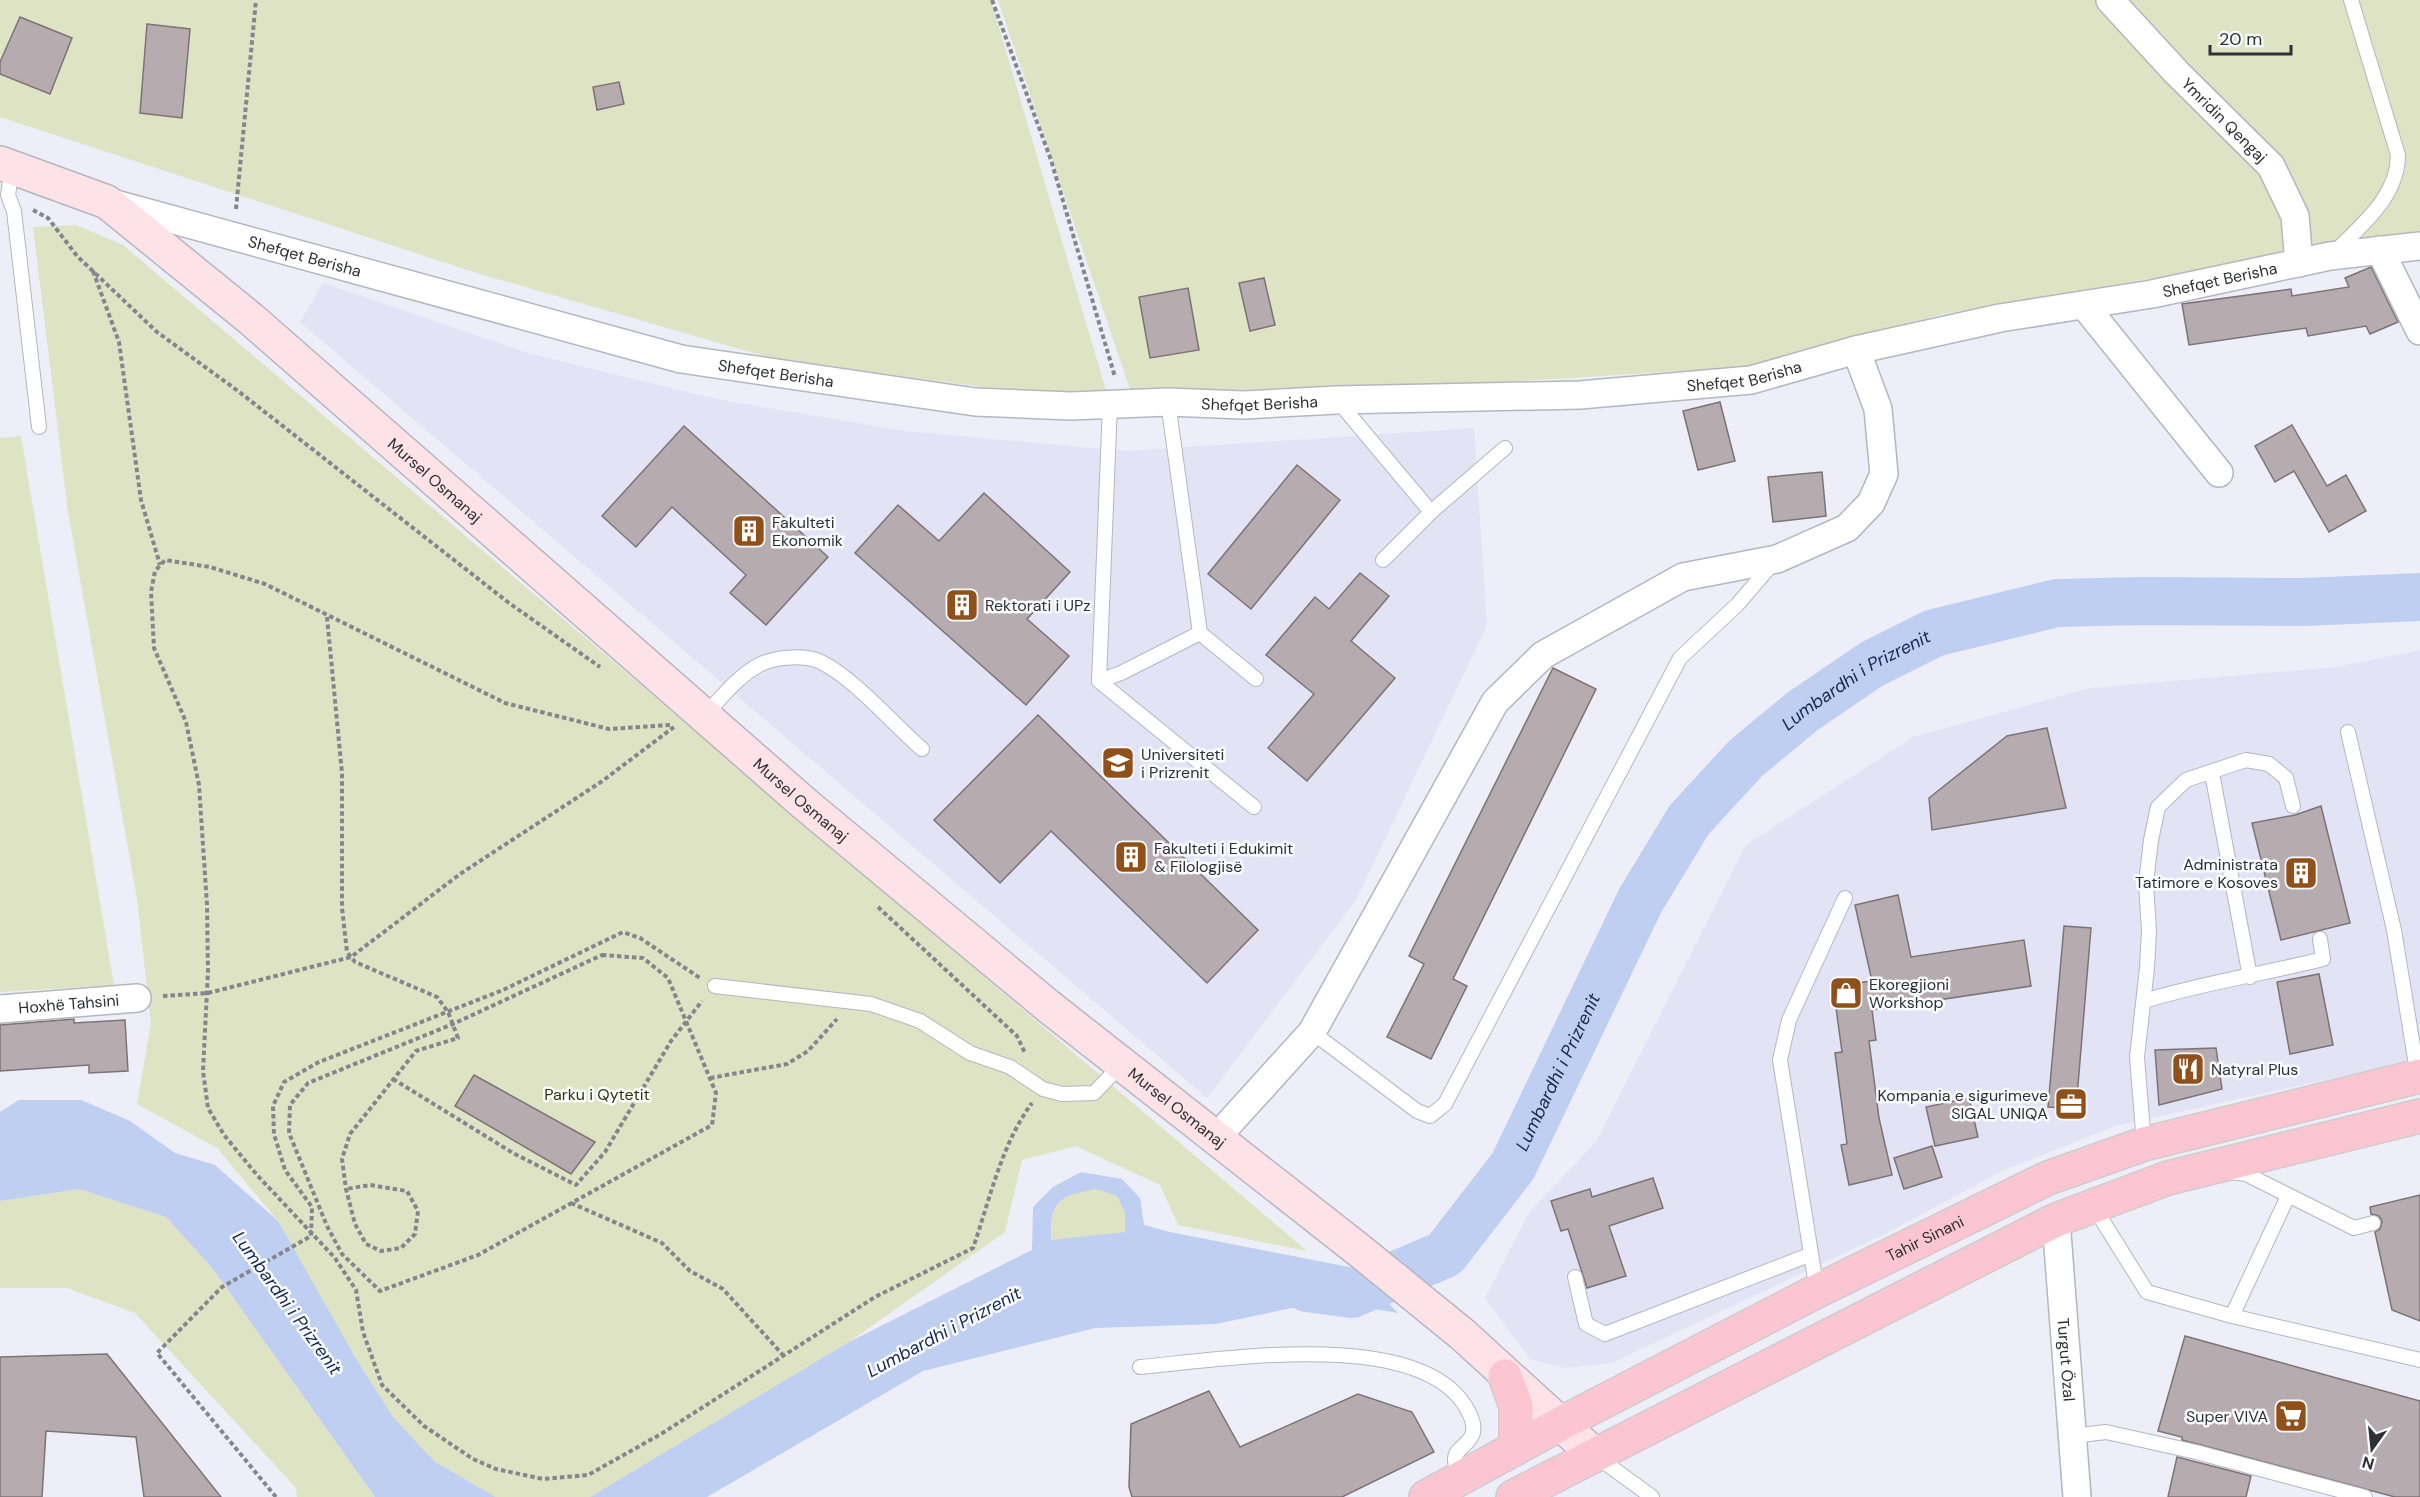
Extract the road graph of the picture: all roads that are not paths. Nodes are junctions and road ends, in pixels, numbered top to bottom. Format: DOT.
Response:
graph roads {
  1 [pos="2110,0"];
  2 [pos="2351,0"];
  3 [pos="7,175"];
  4 [pos="107,202"];
  5 [pos="2420,246"];
  6 [pos="2379,250"];
  7 [pos="2330,256"];
  8 [pos="2299,263"];
  9 [pos="2084,305"];
  10 [pos="2420,330"];
  11 [pos="1856,350"];
  12 [pos="1337,400"];
  13 [pos="1168,402"];
  14 [pos="1116,404"];
  15 [pos="39,427"];
  16 [pos="1505,448"];
  17 [pos="2220,473"];
  18 [pos="1431,512"];
  19 [pos="1777,559"];
  20 [pos="1383,560"];
  21 [pos="1200,633"];
  22 [pos="1256,679"];
  23 [pos="1099,681"];
  24 [pos="688,723"];
  25 [pos="2348,732"];
  26 [pos="922,749"];
  27 [pos="2212,773"];
  28 [pos="2293,806"];
  29 [pos="1254,807"];
  30 [pos="1845,897"];
  31 [pos="2320,939"];
  32 [pos="2250,977"];
  33 [pos="715,986"];
  34 [pos="137,998"];
  35 [pos="2144,1001"];
  36 [pos="0,1010"];
  37 [pos="1312,1032"];
  38 [pos="1122,1064"];
  39 [pos="2419,1077"];
  40 [pos="2420,1116"];
  41 [pos="1215,1139"];
  42 [pos="2144,1144"];
  43 [pos="2208,1168"];
  44 [pos="2288,1196"];
  45 [pos="2096,1205"];
  46 [pos="2056,1220"];
  47 [pos="2373,1223"];
  48 [pos="1809,1255"];
  49 [pos="1575,1277"];
  50 [pos="1817,1291"];
  51 [pos="2232,1317"];
  52 [pos="2420,1360"];
  53 [pos="1140,1367"];
  54 [pos="1505,1376"];
  55 [pos="1560,1424"];
  56 [pos="2072,1436"];
  57 [pos="1516,1448"];
  58 [pos="1595,1455"];
  59 [pos="1461,1477"];
  60 [pos="2338,1493"];
  61 [pos="1518,1494"];
  62 [pos="1426,1497"];
  63 [pos="1652,1497"];
  64 [pos="2077,1497"];
  65 [pos="2365,1497"];
  1 -- 8 [label="street, Ymridin Qengaj"];
  2 -- 7 [label="lane"];
  3 -- 4 [label="street, Mursel Osmanaj"];
  3 -- 15 [label="lane"];
  4 -- 14 [label="street, Shefqet Berisha"];
  4 -- 24 [label="street, Mursel Osmanaj"];
  5 -- 6 [label="street, Shefqet Berisha"];
  6 -- 7 [label="street, Shefqet Berisha"];
  6 -- 10 [label="street"];
  7 -- 8 [label="street, Shefqet Berisha"];
  8 -- 9 [label="street, Shefqet Berisha"];
  9 -- 11 [label="street, Shefqet Berisha"];
  9 -- 17 [label="street"];
  11 -- 12 [label="street, Shefqet Berisha"];
  11 -- 19 [label="street"];
  12 -- 13 [label="street, Shefqet Berisha"];
  12 -- 18 [label="lane"];
  13 -- 14 [label="street, Shefqet Berisha"];
  13 -- 21 [label="lane"];
  14 -- 23 [label="lane"];
  16 -- 18 [label="lane"];
  18 -- 20 [label="lane"];
  19 -- 37 [label="street"];
  19 -- 37 [label="lane"];
  21 -- 22 [label="lane"];
  21 -- 23 [label="lane"];
  23 -- 29 [label="lane"];
  24 -- 26 [label="lane"];
  24 -- 38 [label="street, Mursel Osmanaj"];
  25 -- 39 [label="lane"];
  27 -- 28 [label="lane"];
  27 -- 32 [label="lane"];
  27 -- 35 [label="lane"];
  30 -- 48 [label="lane"];
  31 -- 32 [label="lane"];
  32 -- 35 [label="lane"];
  33 -- 38 [label="lane"];
  34 -- 36 [label="street, Hoxhë Tahsini"];
  35 -- 42 [label="lane"];
  37 -- 41 [label="street"];
  38 -- 41 [label="street, Mursel Osmanaj"];
  39 -- 42 [label="main road, Tahir Sinani"];
  40 -- 43 [label="main road"];
  41 -- 54 [label="street, Mursel Osmanaj"];
  42 -- 50 [label="main road, Tahir Sinani"];
  43 -- 44 [label="lane"];
  43 -- 45 [label="main road"];
  44 -- 47 [label="lane"];
  44 -- 51 [label="lane"];
  45 -- 46 [label="main road"];
  45 -- 51 [label="lane"];
  46 -- 56 [label="street, Turgut Özal"];
  46 -- 58 [label="main road"];
  48 -- 49 [label="lane"];
  48 -- 50 [label="lane"];
  50 -- 55 [label="main road, Tahir Sinani"];
  51 -- 52 [label="lane"];
  53 -- 59 [label="lane"];
  54 -- 55 [label="street, Mursel Osmanaj"];
  54 -- 57 [label="main road"];
  55 -- 57 [label="main road, Tahir Sinani"];
  55 -- 58 [label="street, Mursel Osmanaj"];
  56 -- 60 [label="lane"];
  56 -- 64 [label="street, Turgut Özal"];
  57 -- 59 [label="main road, Tahir Sinani"];
  58 -- 61 [label="main road"];
  58 -- 63 [label="lane"];
  59 -- 62 [label="main road, Tahir Sinani"];
  60 -- 65 [label="lane"];
}
